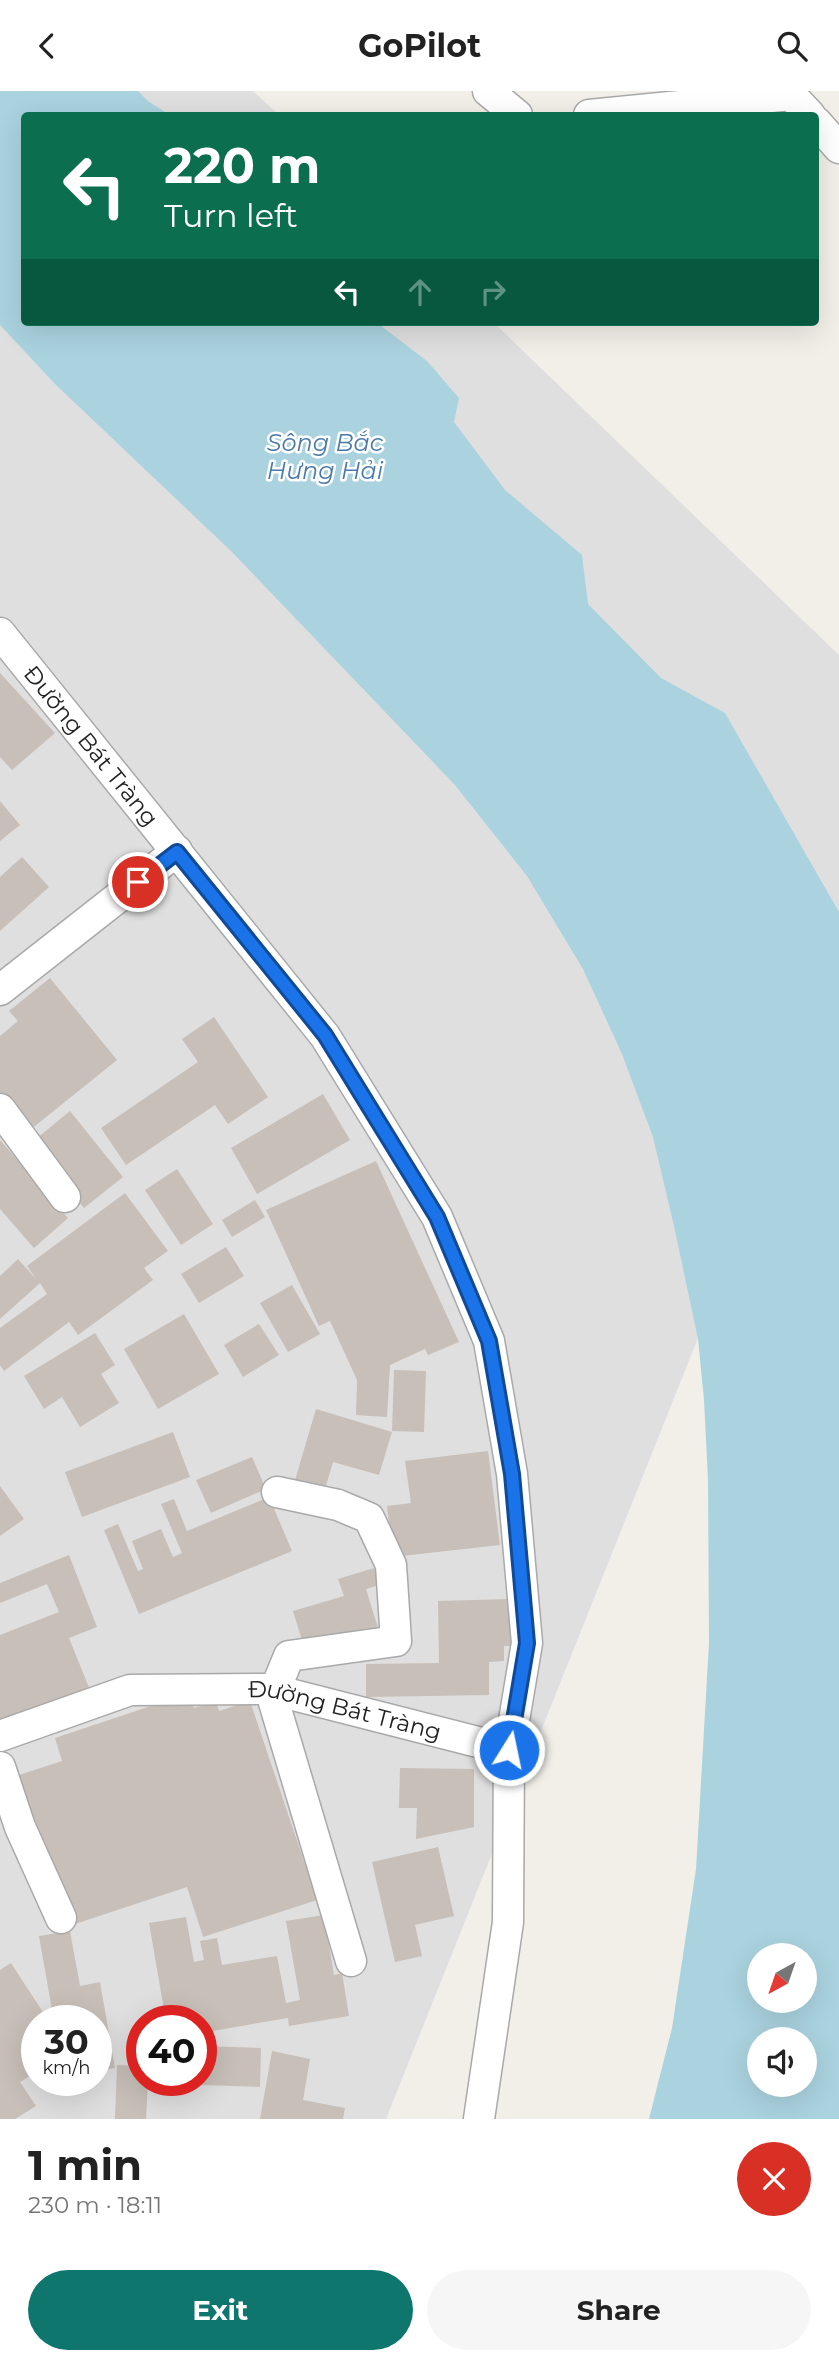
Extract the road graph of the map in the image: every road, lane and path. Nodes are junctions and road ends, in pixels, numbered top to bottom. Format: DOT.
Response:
graph roads {
  1 [pos="488,91"];
  2 [pos="645,101"];
  3 [pos="796,101"];
  4 [pos="513,112"];
  5 [pos="601,112"];
  6 [pos="819,125"];
  7 [pos="839,148"];
  8 [pos="0,633"];
  9 [pos="177,852"];
  10 [pos="0,991"];
  11 [pos="0,1108"];
  12 [pos="65,1197"];
  13 [pos="277,1492"];
  14 [pos="272,1689"];
  15 [pos="0,1736"];
  16 [pos="509,1750"];
  17 [pos="0,1766"];
  18 [pos="61,1918"];
  19 [pos="351,1961"];
  20 [pos="479,2119"];
  1 -- 4 [label="street"];
  2 -- 3 [label="street"];
  2 -- 5 [label="street"];
  6 -- 7 [label="street"];
  8 -- 9 [label="street, Đường Bát Tràng"];
  9 -- 10 [label="street"];
  9 -- 16 [label="street, Đường Bát Tràng"];
  11 -- 12 [label="street"];
  13 -- 14 [label="street"];
  14 -- 15 [label="street, Đường Bát Tràng"];
  14 -- 16 [label="street, Đường Bát Tràng"];
  14 -- 19 [label="street"];
  16 -- 20 [label="street"];
  17 -- 18 [label="street"];
}
